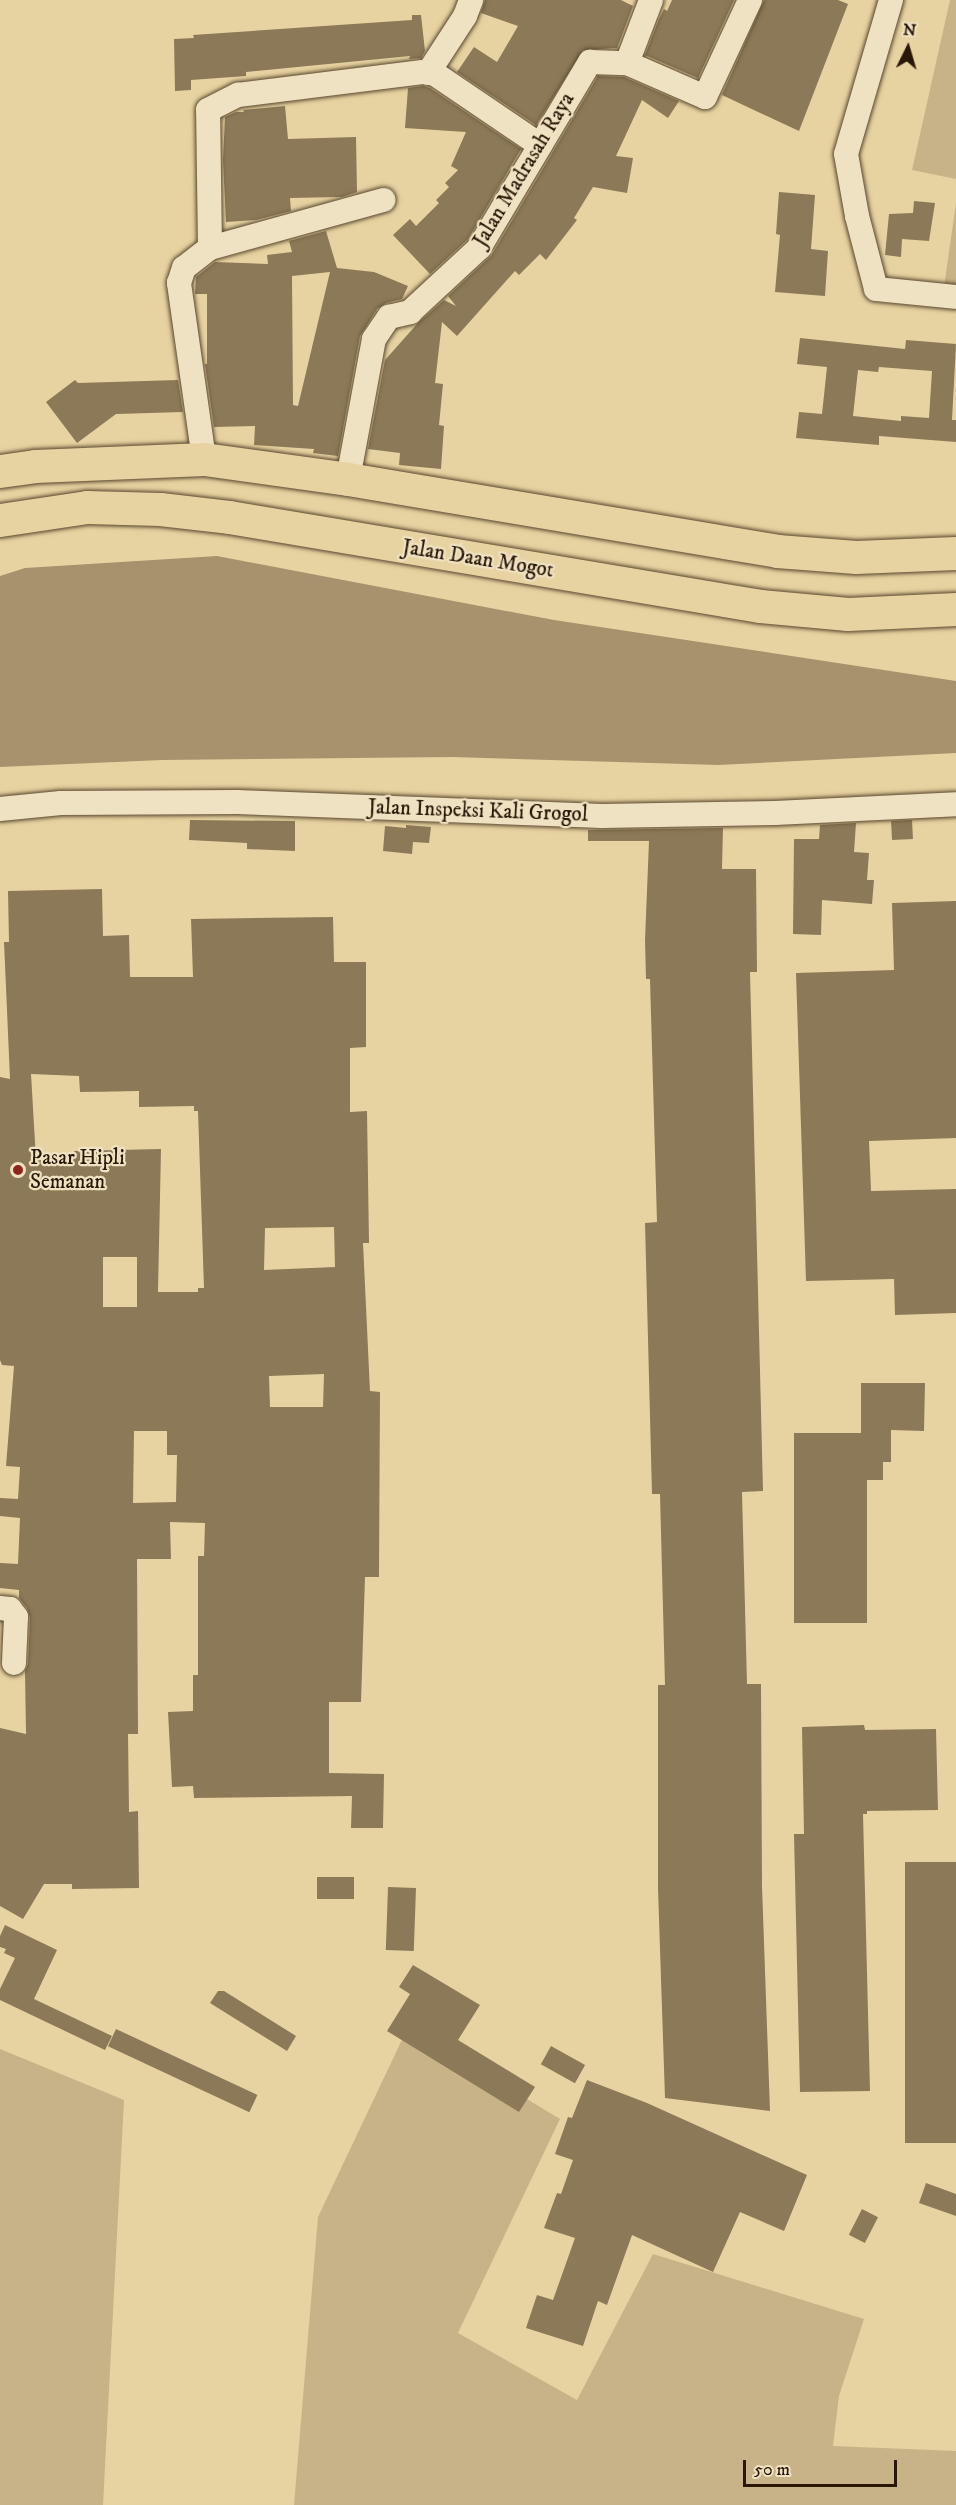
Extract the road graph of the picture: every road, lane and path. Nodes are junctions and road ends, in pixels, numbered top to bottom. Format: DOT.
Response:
graph roads {
  1 [pos="471,0"];
  2 [pos="651,0"];
  3 [pos="750,0"];
  4 [pos="891,0"];
  5 [pos="627,63"];
  6 [pos="428,73"];
  7 [pos="540,145"];
  8 [pos="383,200"];
  9 [pos="210,248"];
  10 [pos="956,297"];
  11 [pos="204,459"];
  12 [pos="13,478"];
  13 [pos="348,479"];
  14 [pos="87,507"];
  15 [pos="0,520"];
  16 [pos="956,553"];
  17 [pos="956,609"];
  18 [pos="956,804"];
  19 [pos="0,808"];
  20 [pos="0,1608"];
  21 [pos="14,1663"];
  1 -- 6 [label="street"];
  2 -- 5 [label="street"];
  3 -- 5 [label="street"];
  4 -- 10 [label="street"];
  5 -- 7 [label="street, Jalan Madrasah Raya"];
  6 -- 7 [label="street"];
  6 -- 9 [label="street"];
  7 -- 13 [label="street, Jalan Madrasah Raya"];
  8 -- 9 [label="street"];
  9 -- 11 [label="street"];
  11 -- 12 [label="highway"];
  11 -- 13 [label="highway"];
  12 -- 14 [label="highway"];
  13 -- 16 [label="highway"];
  14 -- 15 [label="highway, Jalan Daan Mogot"];
  14 -- 17 [label="highway, Jalan Daan Mogot"];
  18 -- 19 [label="street, Jalan Inspeksi Kali Grogol"];
  20 -- 21 [label="street"];
}
